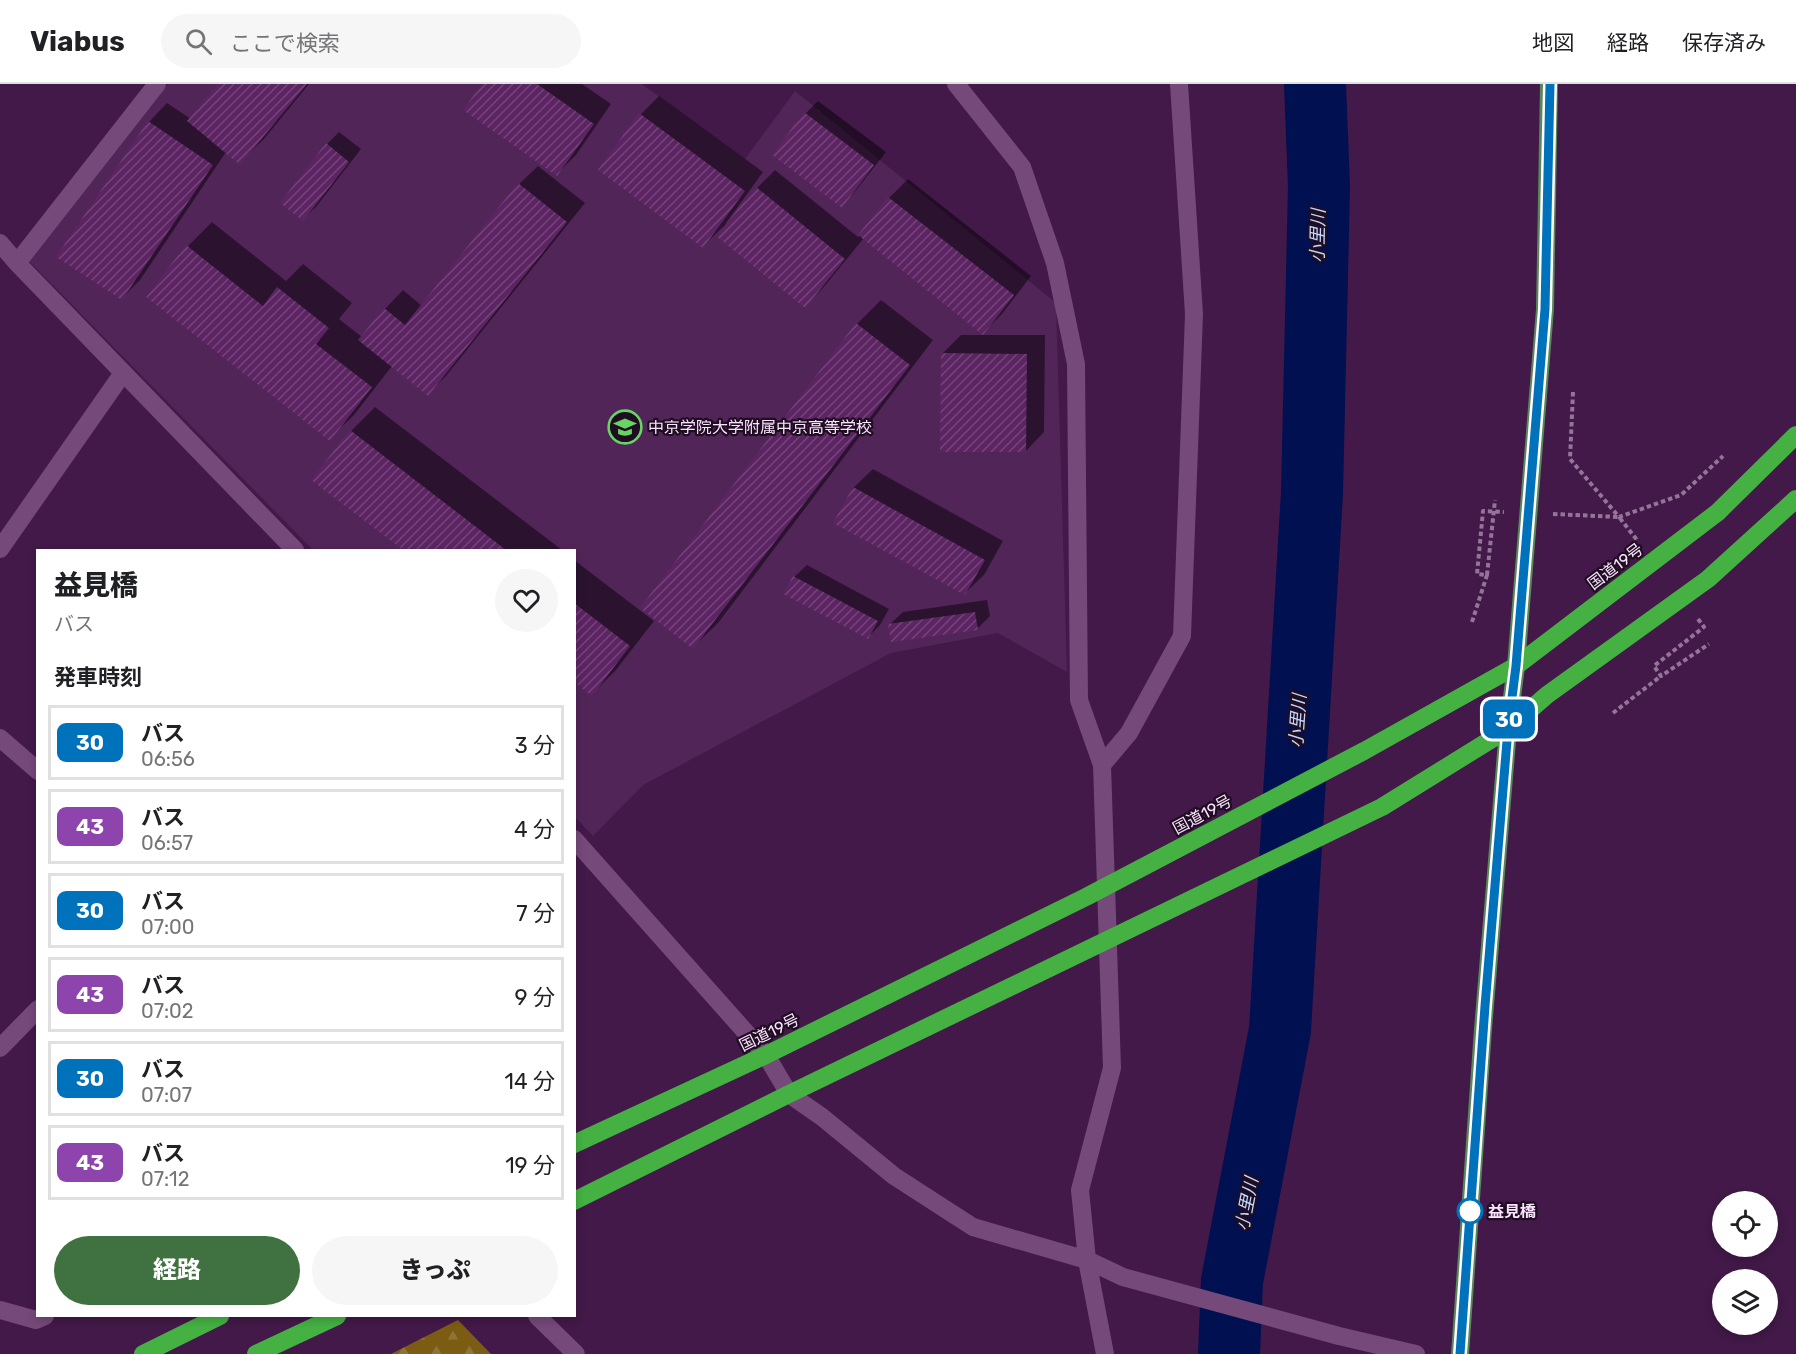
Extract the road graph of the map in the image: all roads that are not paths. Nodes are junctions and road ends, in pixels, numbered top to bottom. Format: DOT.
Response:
graph roads {
  1 [pos="157,84"];
  2 [pos="956,84"];
  3 [pos="1179,84"];
  4 [pos="1550,84"];
  5 [pos="0,243"];
  6 [pos="17,263"];
  7 [pos="123,373"];
  8 [pos="1796,435"];
  9 [pos="1796,499"];
  10 [pos="0,549"];
  11 [pos="294,549"];
  12 [pos="1516,666"];
  13 [pos="1508,729"];
  14 [pos="0,738"];
  15 [pos="1102,765"];
  16 [pos="36,769"];
  17 [pos="576,841"];
  18 [pos="36,1011"];
  19 [pos="0,1048"];
  20 [pos="766,1055"];
  21 [pos="789,1094"];
  22 [pos="576,1143"];
  23 [pos="576,1200"];
  24 [pos="1087,1260"];
  25 [pos="0,1310"];
  26 [pos="43,1317"];
  27 [pos="218,1317"];
  28 [pos="335,1317"];
  29 [pos="538,1317"];
  30 [pos="143,1354"];
  31 [pos="256,1354"];
  32 [pos="576,1354"];
  33 [pos="1105,1354"];
  34 [pos="1416,1354"];
  35 [pos="1460,1354"];
  1 -- 6 [label="street"];
  2 -- 15 [label="street"];
  3 -- 15 [label="street"];
  4 -- 12 [label="main road"];
  5 -- 6 [label="street"];
  6 -- 7 [label="street"];
  7 -- 10 [label="street"];
  7 -- 11 [label="street"];
  8 -- 12 [label="highway, 国道19号"];
  9 -- 13 [label="highway"];
  12 -- 13 [label="main road"];
  12 -- 20 [label="highway, 国道19号"];
  13 -- 21 [label="highway"];
  13 -- 35 [label="main road"];
  14 -- 16 [label="street"];
  15 -- 24 [label="street"];
  17 -- 20 [label="street"];
  18 -- 19 [label="street"];
  20 -- 21 [label="street"];
  20 -- 22 [label="highway, 国道19号"];
  21 -- 23 [label="highway"];
  21 -- 24 [label="street"];
  24 -- 33 [label="street"];
  24 -- 34 [label="street"];
  25 -- 26 [label="street"];
  27 -- 30 [label="highway"];
  28 -- 31 [label="highway"];
  29 -- 32 [label="street"];
}
